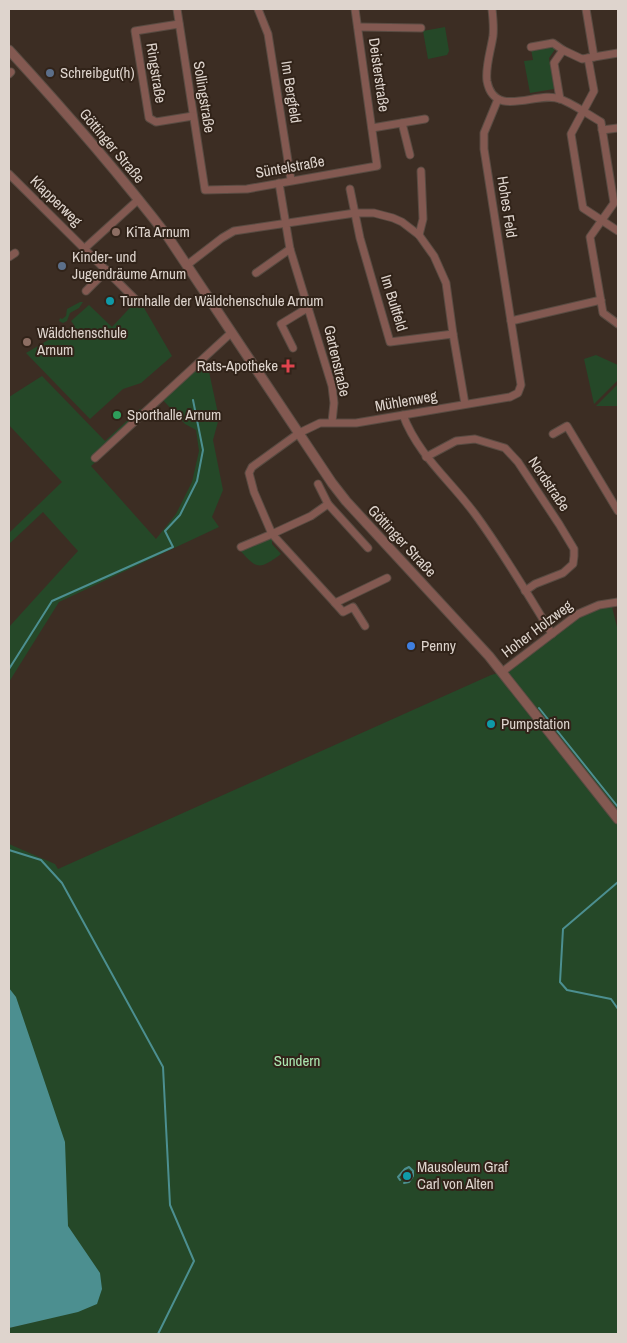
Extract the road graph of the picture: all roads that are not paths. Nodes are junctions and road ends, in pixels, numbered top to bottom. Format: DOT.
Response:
graph roads {
  1 [pos="177,9"];
  2 [pos="258,9"];
  3 [pos="355,9"];
  4 [pos="492,9"];
  5 [pos="586,9"];
  6 [pos="179,24"];
  7 [pos="358,27"];
  8 [pos="421,28"];
  9 [pos="531,47"];
  10 [pos="9,50"];
  11 [pos="563,50"];
  12 [pos="618,53"];
  13 [pos="591,57"];
  14 [pos="498,99"];
  15 [pos="560,99"];
  16 [pos="583,112"];
  17 [pos="193,116"];
  18 [pos="425,119"];
  19 [pos="402,123"];
  20 [pos="372,128"];
  21 [pos="618,128"];
  22 [pos="602,130"];
  23 [pos="410,156"];
  24 [pos="377,164"];
  25 [pos="421,171"];
  26 [pos="9,174"];
  27 [pos="291,180"];
  28 [pos="279,182"];
  29 [pos="350,188"];
  30 [pos="205,190"];
  31 [pos="616,199"];
  32 [pos="139,200"];
  33 [pos="355,213"];
  34 [pos="601,220"];
  35 [pos="287,222"];
  36 [pos="618,231"];
  37 [pos="419,235"];
  38 [pos="85,248"];
  39 [pos="290,249"];
  40 [pos="187,265"];
  41 [pos="107,270"];
  42 [pos="256,273"];
  43 [pos="86,291"];
  44 [pos="136,300"];
  45 [pos="601,300"];
  46 [pos="309,307"];
  47 [pos="511,321"];
  48 [pos="617,321"];
  49 [pos="232,332"];
  50 [pos="453,334"];
  51 [pos="293,348"];
  52 [pos="518,393"];
  53 [pos="465,404"];
  54 [pos="403,415"];
  55 [pos="332,422"];
  56 [pos="299,434"];
  57 [pos="553,434"];
  58 [pos="426,457"];
  59 [pos="95,458"];
  60 [pos="318,484"];
  61 [pos="328,504"];
  62 [pos="618,511"];
  63 [pos="272,534"];
  64 [pos="241,547"];
  65 [pos="368,548"];
  66 [pos="387,578"];
  67 [pos="525,591"];
  68 [pos="348,597"];
  69 [pos="618,602"];
  70 [pos="335,603"];
  71 [pos="353,607"];
  72 [pos="365,626"];
  73 [pos="552,634"];
  74 [pos="502,672"];
  75 [pos="618,819"];
  1 -- 6 [label="street, Sollingstraße"];
  2 -- 27 [label="street, Im Bergfeld"];
  3 -- 7 [label="street, Deisterstraße"];
  4 -- 14 [label="street"];
  5 -- 13 [label="street"];
  6 -- 17 [label="street, Sollingstraße"];
  6 -- 17 [label="street, Ringstraße"];
  7 -- 8 [label="street, Deisterstraße"];
  7 -- 20 [label="street, Deisterstraße"];
  9 -- 11 [label="street"];
  10 -- 32 [label="street, Göttinger Straße"];
  11 -- 13 [label="street"];
  11 -- 15 [label="street"];
  12 -- 13 [label="street"];
  13 -- 16 [label="street"];
  14 -- 15 [label="street"];
  14 -- 47 [label="street, Hohes Feld"];
  15 -- 16 [label="street"];
  16 -- 22 [label="street"];
  16 -- 34 [label="street"];
  17 -- 30 [label="street, Sollingstraße"];
  18 -- 19 [label="street, Deisterstraße"];
  19 -- 20 [label="street, Deisterstraße"];
  19 -- 23 [label="street, Deisterstraße"];
  20 -- 24 [label="street, Deisterstraße"];
  21 -- 22 [label="street"];
  22 -- 31 [label="street"];
  24 -- 27 [label="street, Süntelstraße"];
  25 -- 37 [label="street"];
  26 -- 38 [label="street, Klapperweg"];
  27 -- 28 [label="street, Süntelstraße"];
  28 -- 30 [label="street, Süntelstraße"];
  28 -- 35 [label="street, Gartenstraße"];
  29 -- 33 [label="street, Im Bultfeld"];
  31 -- 34 [label="street"];
  32 -- 38 [label="street, Klapperweg"];
  32 -- 40 [label="street, Göttinger Straße"];
  33 -- 35 [label="street"];
  33 -- 37 [label="street"];
  33 -- 50 [label="street, Im Bultfeld"];
  34 -- 36 [label="street"];
  34 -- 45 [label="street"];
  35 -- 39 [label="street, Gartenstraße"];
  35 -- 40 [label="street"];
  37 -- 50 [label="street"];
  38 -- 41 [label="street, Klapperweg"];
  39 -- 42 [label="street"];
  39 -- 46 [label="street, Gartenstraße"];
  40 -- 49 [label="street, Göttinger Straße"];
  41 -- 43 [label="street"];
  41 -- 44 [label="street, Klapperweg"];
  45 -- 47 [label="street"];
  45 -- 48 [label="street"];
  46 -- 51 [label="street"];
  46 -- 55 [label="street, Gartenstraße"];
  47 -- 52 [label="street, Hohes Feld"];
  49 -- 56 [label="street, Göttinger Straße"];
  49 -- 59 [label="street"];
  50 -- 53 [label="street"];
  52 -- 53 [label="street, Mühlenweg"];
  53 -- 54 [label="street, Mühlenweg"];
  54 -- 55 [label="street, Mühlenweg"];
  54 -- 58 [label="street"];
  55 -- 56 [label="street, Mühlenweg"];
  56 -- 63 [label="street, Mühlenweg"];
  56 -- 74 [label="street, Göttinger Straße"];
  57 -- 62 [label="street"];
  58 -- 67 [label="street"];
  58 -- 67 [label="street, Nordstraße"];
  60 -- 61 [label="street"];
  61 -- 63 [label="street"];
  61 -- 65 [label="street"];
  63 -- 64 [label="street"];
  63 -- 70 [label="street"];
  66 -- 68 [label="street"];
  67 -- 73 [label="street"];
  68 -- 70 [label="street"];
  68 -- 71 [label="street"];
  69 -- 73 [label="street, Hoher Holzweg"];
  70 -- 71 [label="street"];
  71 -- 72 [label="street"];
  73 -- 74 [label="street, Hoher Holzweg"];
  74 -- 75 [label="street, Göttinger Straße"];
}
